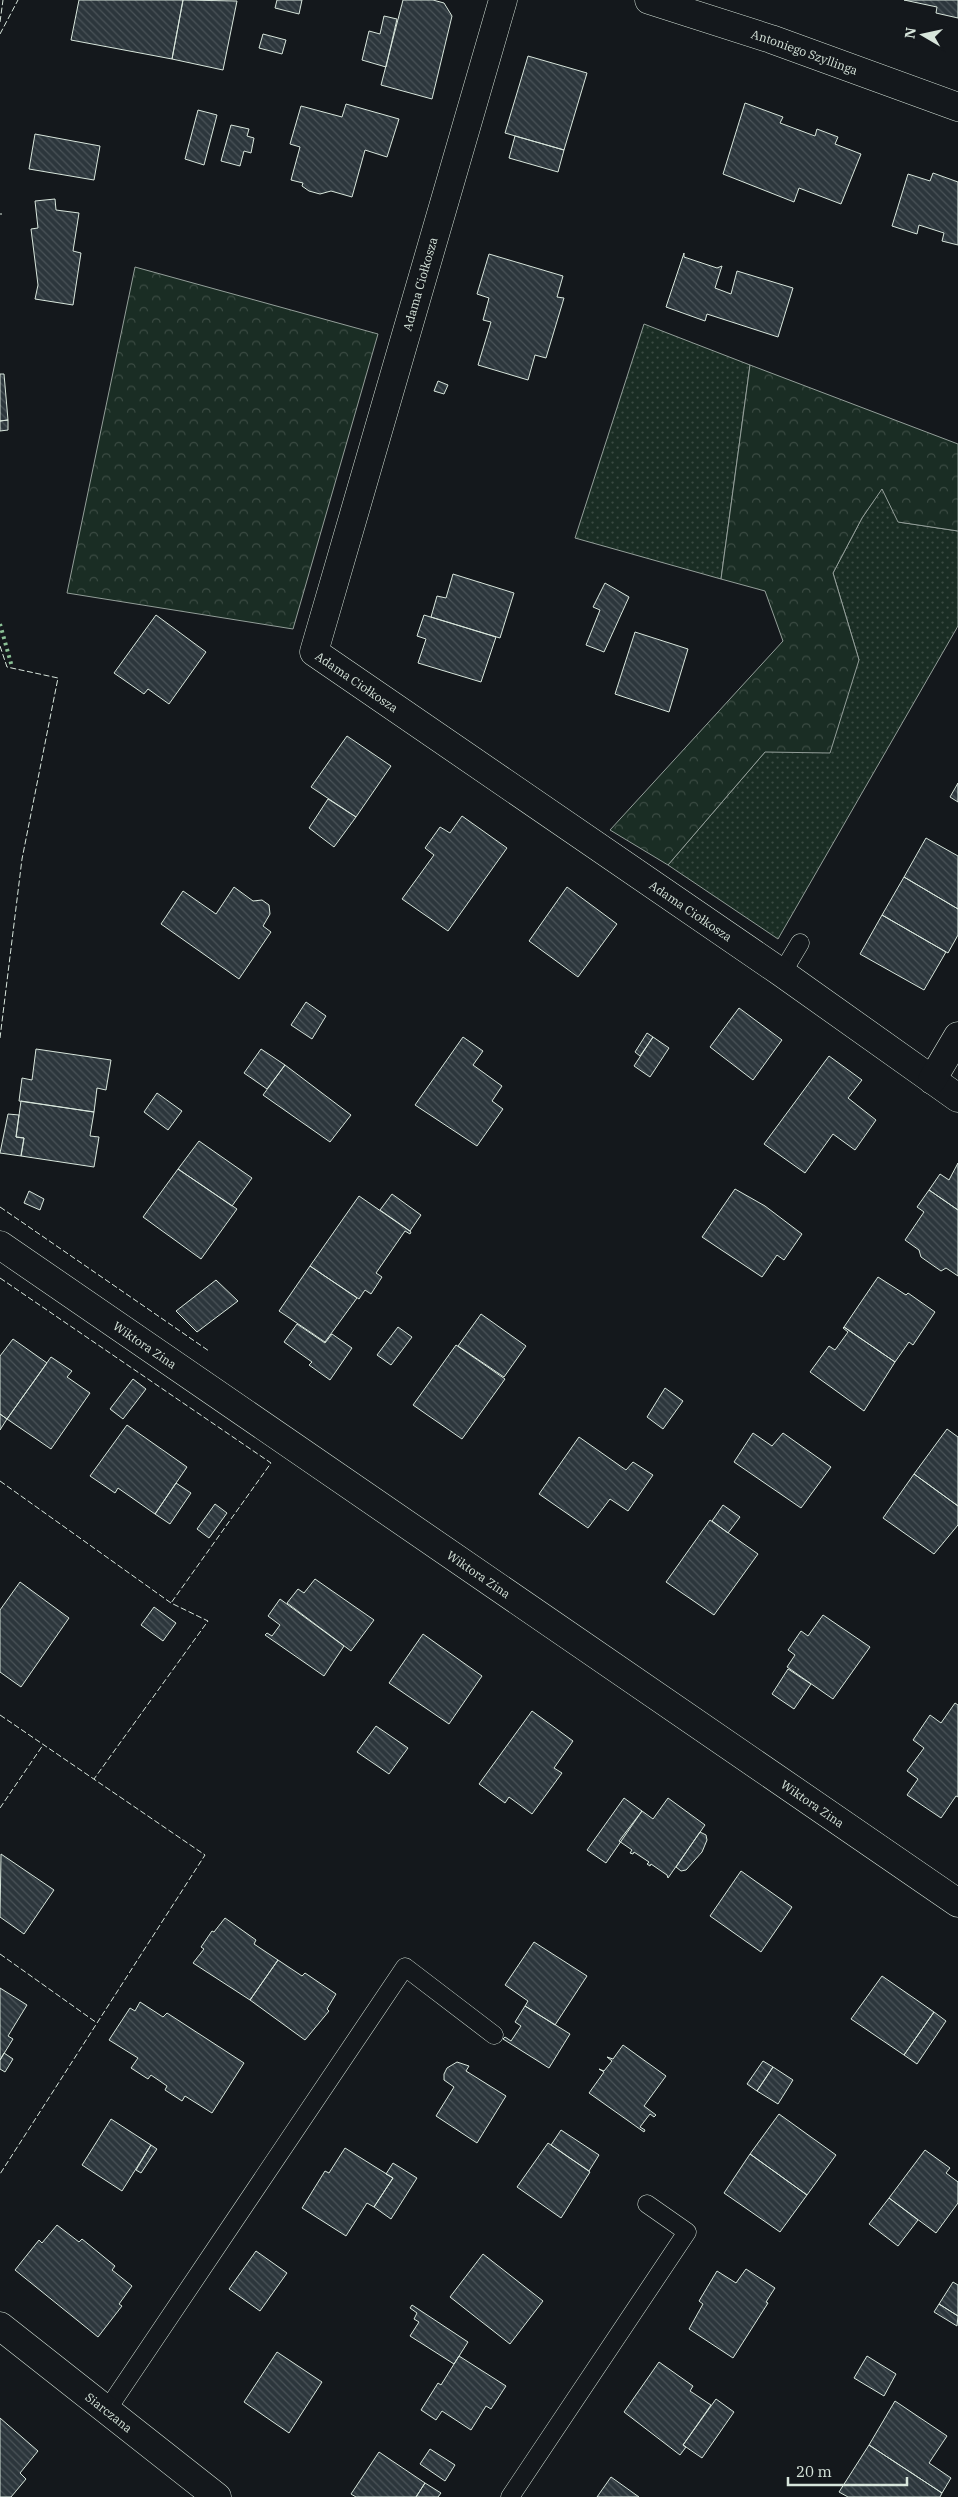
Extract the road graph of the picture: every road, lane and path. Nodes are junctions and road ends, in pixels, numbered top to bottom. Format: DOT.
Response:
graph roads {
  1 [pos="503,0"];
  2 [pos="649,0"];
  3 [pos="958,107"];
  4 [pos="800,943"];
  5 [pos="782,973"];
  6 [pos="958,1036"];
  7 [pos="932,1080"];
  8 [pos="958,1098"];
  9 [pos="0,1245"];
  10 [pos="958,1903"];
  11 [pos="494,2035"];
  12 [pos="647,2204"];
  13 [pos="0,2326"];
  14 [pos="107,2410"];
  15 [pos="217,2497"];
  16 [pos="510,2497"];
  1 -- 5 [label="street, Adama Ciołkosza"];
  2 -- 3 [label="street, Antoniego Szyllinga"];
  4 -- 5 [label="lane"];
  5 -- 7 [label="street, Adama Ciołkosza"];
  6 -- 7 [label="street"];
  7 -- 8 [label="street, Adama Ciołkosza"];
  9 -- 10 [label="street, Wiktora Zina"];
  11 -- 14 [label="lane"];
  12 -- 16 [label="lane"];
  13 -- 14 [label="street, Siarczana"];
  14 -- 15 [label="street, Siarczana"];
}
